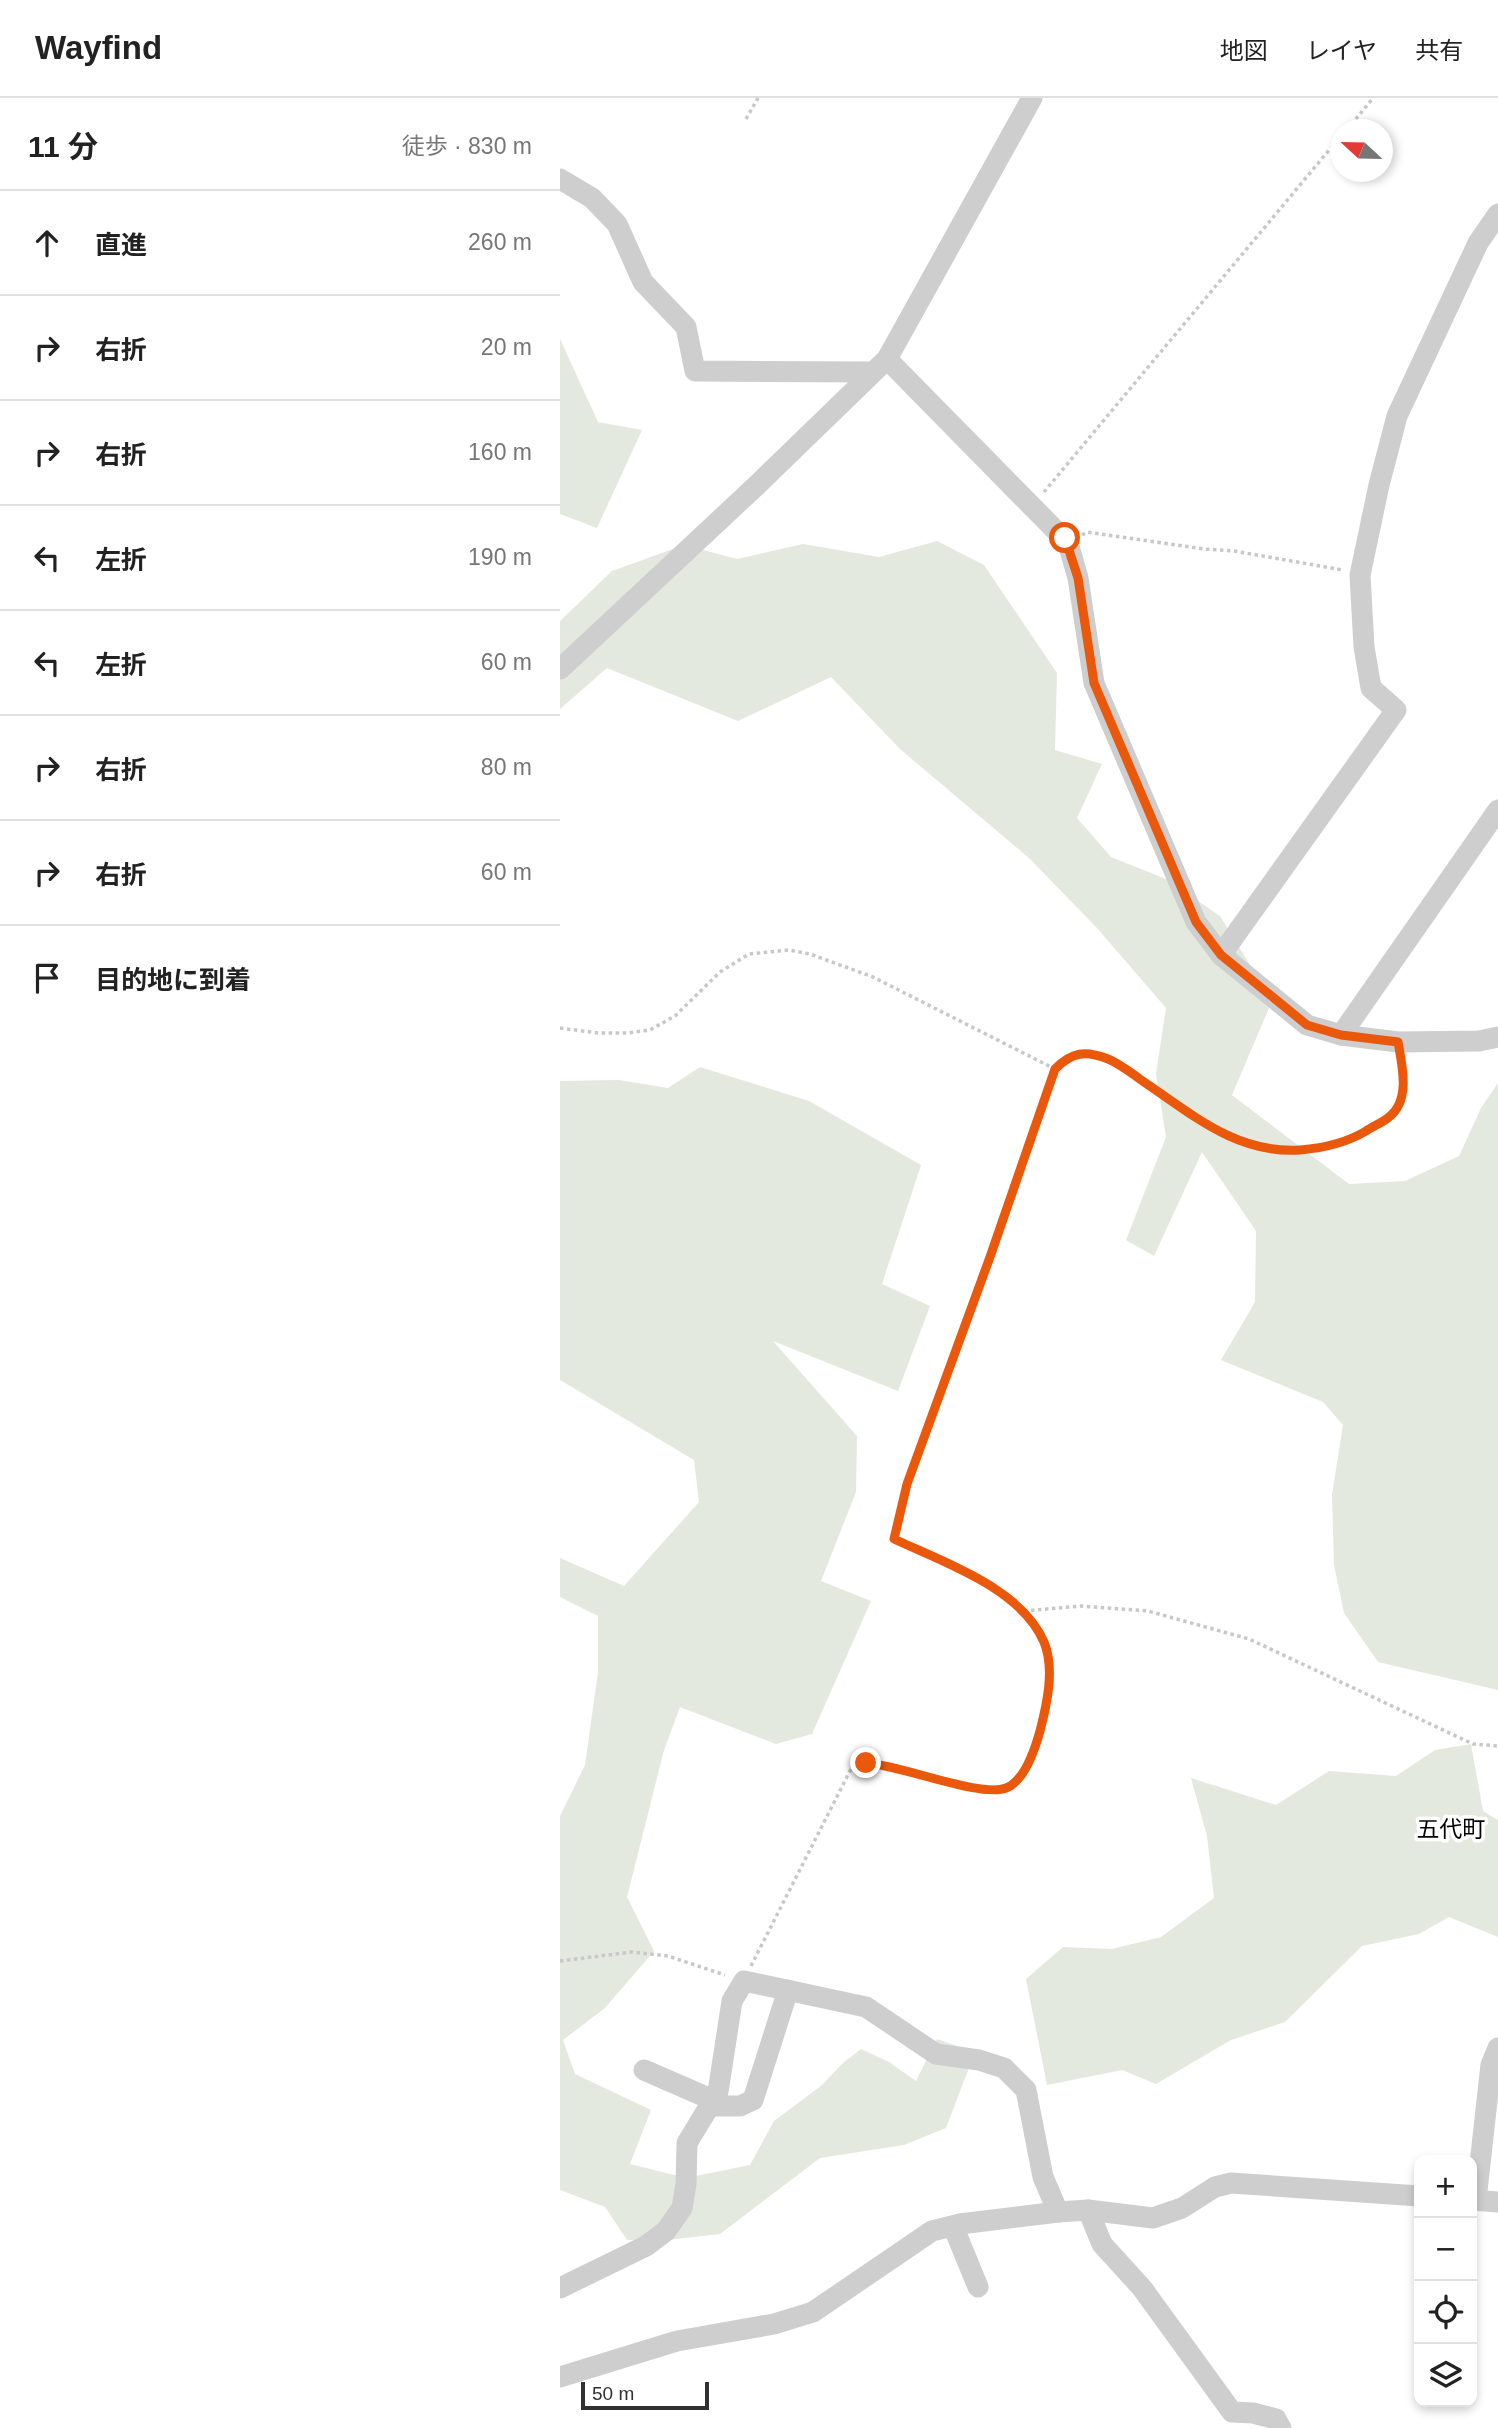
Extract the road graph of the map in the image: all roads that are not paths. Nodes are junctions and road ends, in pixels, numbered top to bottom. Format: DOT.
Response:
graph roads {
  1 [pos="1031,98"];
  2 [pos="560,179"];
  3 [pos="1498,214"];
  4 [pos="880,366"];
  5 [pos="560,669"];
  6 [pos="1498,810"];
  7 [pos="1221,955"];
  8 [pos="1341,1035"];
  9 [pos="1498,1037"];
  10 [pos="788,1990"];
  11 [pos="1498,2048"];
  12 [pos="644,2070"];
  13 [pos="711,2103"];
  14 [pos="1477,2175"];
  15 [pos="1414,2196"];
  16 [pos="1477,2200"];
  17 [pos="1498,2202"];
  18 [pos="1088,2210"];
  19 [pos="1058,2212"];
  20 [pos="954,2226"];
  21 [pos="978,2287"];
  22 [pos="560,2288"];
  23 [pos="560,2377"];
  24 [pos="1281,2428"];
  1 -- 4 [label="street"];
  2 -- 4 [label="street"];
  3 -- 7 [label="street"];
  4 -- 5 [label="street"];
  4 -- 7 [label="street"];
  6 -- 8 [label="street"];
  7 -- 8 [label="street"];
  8 -- 9 [label="street"];
  10 -- 13 [label="street"];
  10 -- 13 [label="street"];
  10 -- 19 [label="street"];
  11 -- 14 [label="street"];
  12 -- 13 [label="street"];
  13 -- 22 [label="street"];
  15 -- 18 [label="street"];
  16 -- 17 [label="street"];
  18 -- 19 [label="street"];
  18 -- 24 [label="street"];
  19 -- 20 [label="street"];
  20 -- 21 [label="street"];
  20 -- 23 [label="street"];
}
